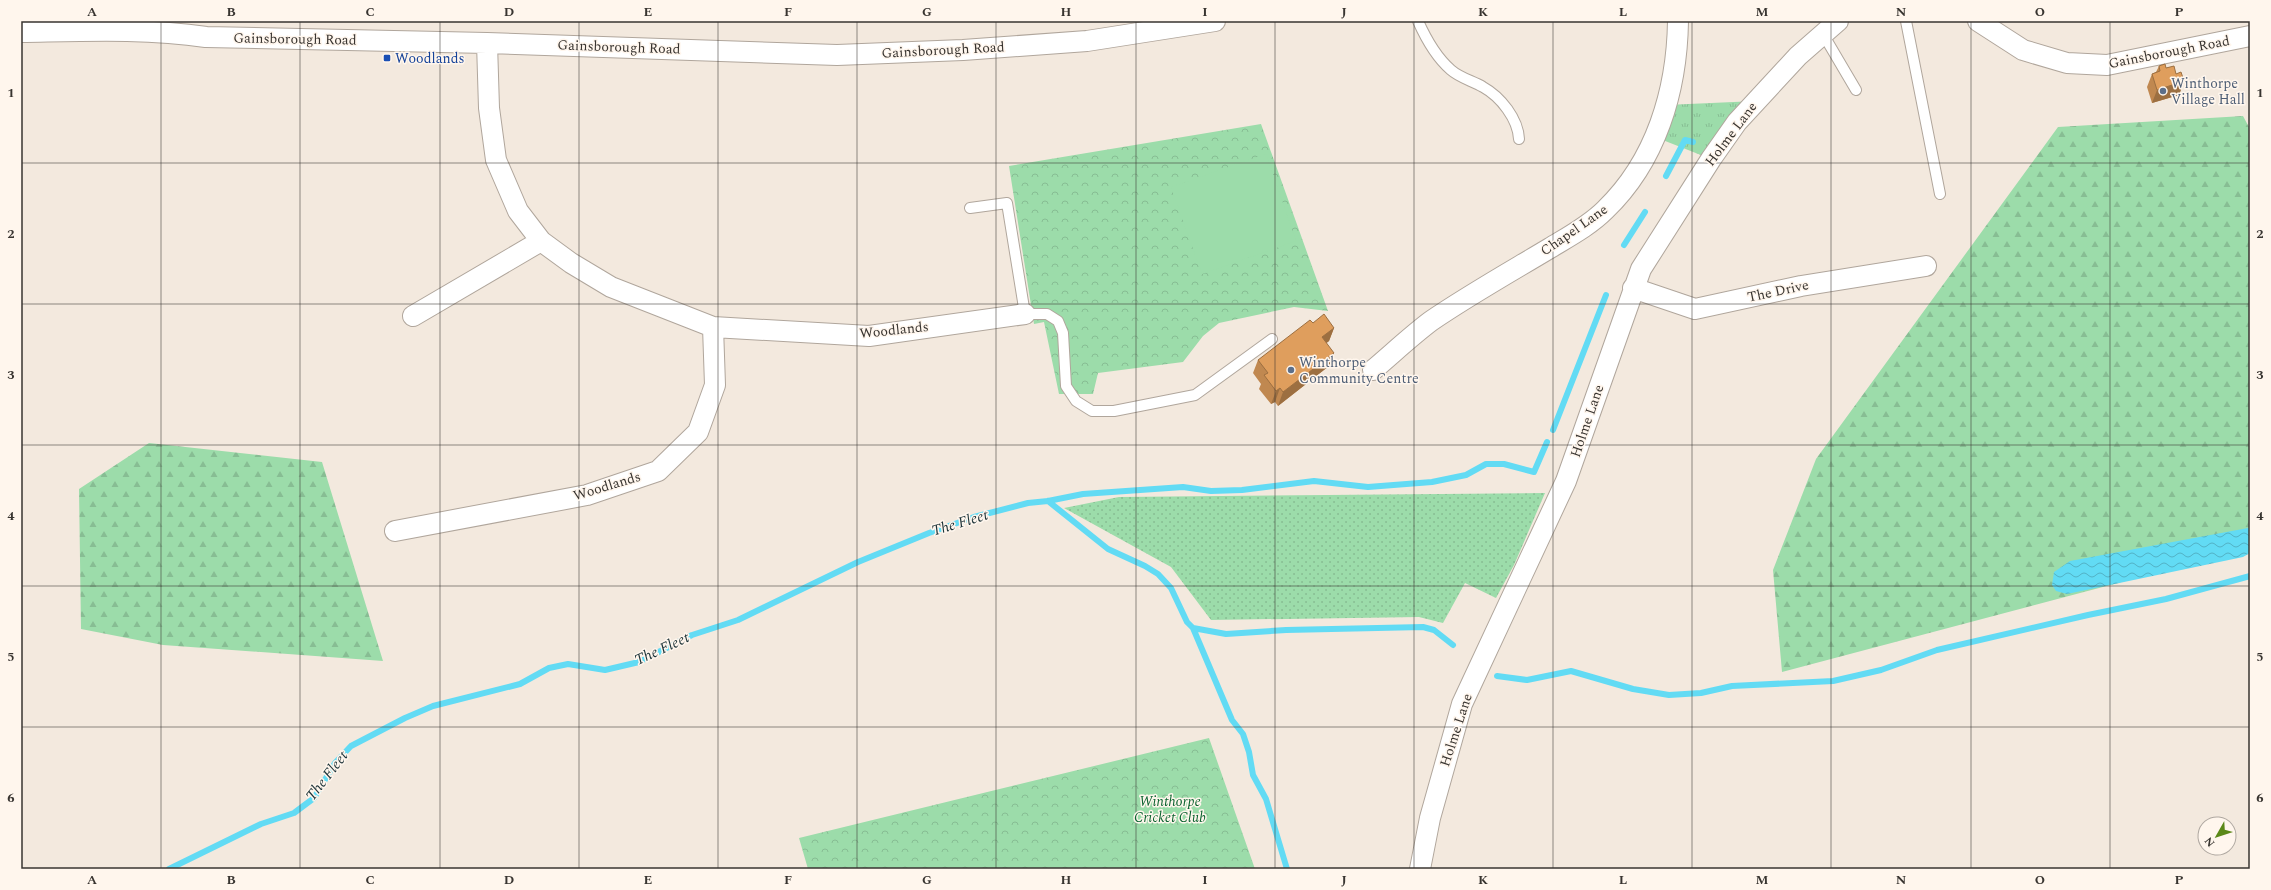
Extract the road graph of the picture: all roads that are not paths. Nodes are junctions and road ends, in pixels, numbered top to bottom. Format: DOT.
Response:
graph roads {
  1 [pos="1215,21"];
  2 [pos="1418,21"];
  3 [pos="1678,21"];
  4 [pos="1838,21"];
  5 [pos="1906,21"];
  6 [pos="1978,21"];
  7 [pos="206,29"];
  8 [pos="21,32"];
  9 [pos="1823,34"];
  10 [pos="2250,36"];
  11 [pos="487,43"];
  12 [pos="1856,90"];
  13 [pos="1519,139"];
  14 [pos="1940,194"];
  15 [pos="970,208"];
  16 [pos="541,241"];
  17 [pos="1926,266"];
  18 [pos="1632,288"];
  19 [pos="1025,314"];
  20 [pos="413,316"];
  21 [pos="713,326"];
  22 [pos="1272,339"];
  23 [pos="1373,370"];
  24 [pos="395,531"];
  25 [pos="1420,869"];
  1 -- 11 [label="street, Gainsborough Road"];
  2 -- 13 [label="lane"];
  3 -- 23 [label="street, Chapel Lane"];
  4 -- 9 [label="street, Holme Lane"];
  5 -- 14 [label="lane"];
  6 -- 10 [label="street, Gainsborough Road"];
  7 -- 8 [label="street, Gainsborough Road"];
  7 -- 11 [label="street, Gainsborough Road"];
  9 -- 12 [label="lane"];
  9 -- 18 [label="street, Holme Lane"];
  11 -- 16 [label="street, Woodlands"];
  15 -- 19 [label="lane"];
  16 -- 20 [label="street"];
  16 -- 21 [label="street, Woodlands"];
  17 -- 18 [label="street, The Drive"];
  18 -- 25 [label="street, Holme Lane"];
  19 -- 21 [label="street, Woodlands"];
  19 -- 22 [label="lane"];
  21 -- 24 [label="street, Woodlands"];
}
